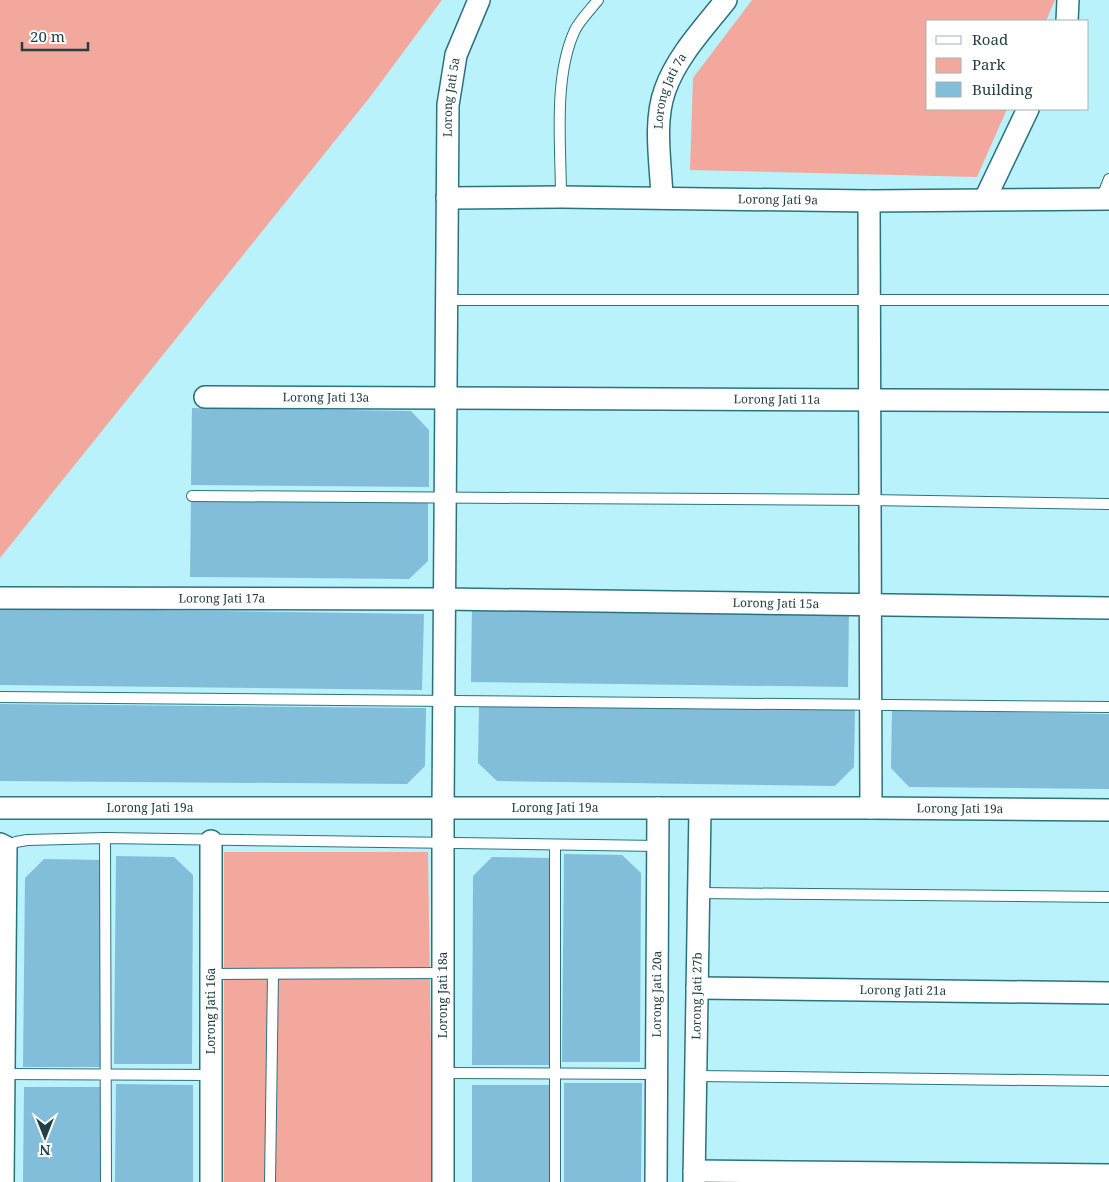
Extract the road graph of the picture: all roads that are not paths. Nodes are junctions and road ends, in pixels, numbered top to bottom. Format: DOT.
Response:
graph roads {
  1 [pos="479,0"];
  2 [pos="598,0"];
  3 [pos="726,0"];
  4 [pos="1068,0"];
  5 [pos="1067,20"];
  6 [pos="1028,110"];
  7 [pos="1109,179"];
  8 [pos="561,197"];
  9 [pos="448,198"];
  10 [pos="662,198"];
  11 [pos="985,199"];
  12 [pos="1105,199"];
  13 [pos="869,201"];
  14 [pos="447,300"];
  15 [pos="1109,300"];
  16 [pos="870,302"];
  17 [pos="446,396"];
  18 [pos="205,397"];
  19 [pos="870,400"];
  20 [pos="1109,400"];
  21 [pos="192,496"];
  22 [pos="445,497"];
  23 [pos="870,500"];
  24 [pos="1109,504"];
  25 [pos="0,598"];
  26 [pos="444,599"];
  27 [pos="870,605"];
  28 [pos="1109,608"];
  29 [pos="0,697"];
  30 [pos="444,700"];
  31 [pos="870,704"];
  32 [pos="1109,707"];
  33 [pos="0,808"];
  34 [pos="443,808"];
  35 [pos="658,808"];
  36 [pos="870,808"];
  37 [pos="700,809"];
  38 [pos="1109,810"];
  39 [pos="104,838"];
  40 [pos="211,841"];
  41 [pos="443,844"];
  42 [pos="3,845"];
  43 [pos="555,845"];
  44 [pos="658,846"];
  45 [pos="699,893"];
  46 [pos="1109,897"];
  47 [pos="443,973"];
  48 [pos="211,974"];
  49 [pos="272,974"];
  50 [pos="697,988"];
  51 [pos="1109,993"];
  52 [pos="443,1073"];
  53 [pos="4,1074"];
  54 [pos="105,1074"];
  55 [pos="553,1074"];
  56 [pos="657,1074"];
  57 [pos="211,1075"];
  58 [pos="696,1076"];
  59 [pos="1109,1082"];
  60 [pos="1109,1175"];
  61 [pos="694,1176"];
  62 [pos="3,1182"];
  63 [pos="106,1182"];
  64 [pos="211,1182"];
  65 [pos="270,1182"];
  66 [pos="443,1182"];
  67 [pos="554,1182"];
  68 [pos="656,1182"];
  1 -- 9 [label="street, Lorong Jati 5a"];
  2 -- 8 [label="lane"];
  3 -- 10 [label="street, Lorong Jati 7a"];
  4 -- 5 [label="street"];
  6 -- 11 [label="street"];
  7 -- 12 [label="lane"];
  8 -- 9 [label="street, Lorong Jati 9a"];
  8 -- 10 [label="street, Lorong Jati 9a"];
  9 -- 14 [label="street, Lorong Jati 5a"];
  10 -- 13 [label="street, Lorong Jati 9a"];
  11 -- 12 [label="street, Lorong Jati 9a"];
  11 -- 13 [label="street, Lorong Jati 9a"];
  13 -- 16 [label="street"];
  14 -- 16 [label="lane"];
  14 -- 17 [label="street, Lorong Jati 5a"];
  15 -- 16 [label="lane"];
  16 -- 19 [label="street"];
  17 -- 18 [label="street, Lorong Jati 13a"];
  17 -- 19 [label="street, Lorong Jati 11a"];
  17 -- 22 [label="street, Lorong Jati 5a"];
  19 -- 20 [label="street, Lorong Jati 11a"];
  19 -- 23 [label="street"];
  21 -- 22 [label="lane"];
  22 -- 23 [label="lane"];
  22 -- 26 [label="street, Lorong Jati 18a"];
  23 -- 24 [label="lane"];
  23 -- 27 [label="street"];
  25 -- 26 [label="street, Lorong Jati 17a"];
  26 -- 27 [label="street, Lorong Jati 15a"];
  26 -- 30 [label="street, Lorong Jati 18a"];
  27 -- 28 [label="street, Lorong Jati 15a"];
  27 -- 31 [label="street"];
  29 -- 30 [label="lane"];
  30 -- 31 [label="lane"];
  30 -- 34 [label="street, Lorong Jati 18a"];
  31 -- 32 [label="lane"];
  31 -- 36 [label="street"];
  33 -- 34 [label="street, Lorong Jati 19a"];
  34 -- 35 [label="street, Lorong Jati 19a"];
  34 -- 41 [label="street, Lorong Jati 18a"];
  35 -- 37 [label="street, Lorong Jati 19a"];
  35 -- 44 [label="street, Lorong Jati 20a"];
  36 -- 37 [label="street, Lorong Jati 19a"];
  36 -- 38 [label="street, Lorong Jati 19a"];
  37 -- 45 [label="street, Lorong Jati 27b"];
  39 -- 40 [label="lane"];
  39 -- 42 [label="lane"];
  39 -- 54 [label="lane"];
  40 -- 41 [label="lane"];
  40 -- 48 [label="street, Lorong Jati 16a"];
  41 -- 43 [label="lane"];
  41 -- 47 [label="street, Lorong Jati 18a"];
  42 -- 53 [label="street"];
  43 -- 44 [label="lane"];
  43 -- 55 [label="lane"];
  44 -- 56 [label="street, Lorong Jati 20a"];
  45 -- 46 [label="lane"];
  45 -- 50 [label="street, Lorong Jati 27b"];
  47 -- 49 [label="lane"];
  47 -- 52 [label="street, Lorong Jati 18a"];
  48 -- 49 [label="lane"];
  48 -- 57 [label="street, Lorong Jati 16a"];
  49 -- 65 [label="lane"];
  50 -- 51 [label="street, Lorong Jati 21a"];
  50 -- 58 [label="street, Lorong Jati 27b"];
  52 -- 55 [label="lane"];
  52 -- 66 [label="street, Lorong Jati 18a"];
  53 -- 54 [label="lane"];
  53 -- 62 [label="street"];
  54 -- 57 [label="lane"];
  54 -- 63 [label="lane"];
  55 -- 56 [label="lane"];
  55 -- 67 [label="lane"];
  56 -- 68 [label="street, Lorong Jati 20a"];
  57 -- 64 [label="street, Lorong Jati 16a"];
  58 -- 59 [label="lane"];
  58 -- 61 [label="street, Lorong Jati 27b"];
  60 -- 61 [label="street"];
}
